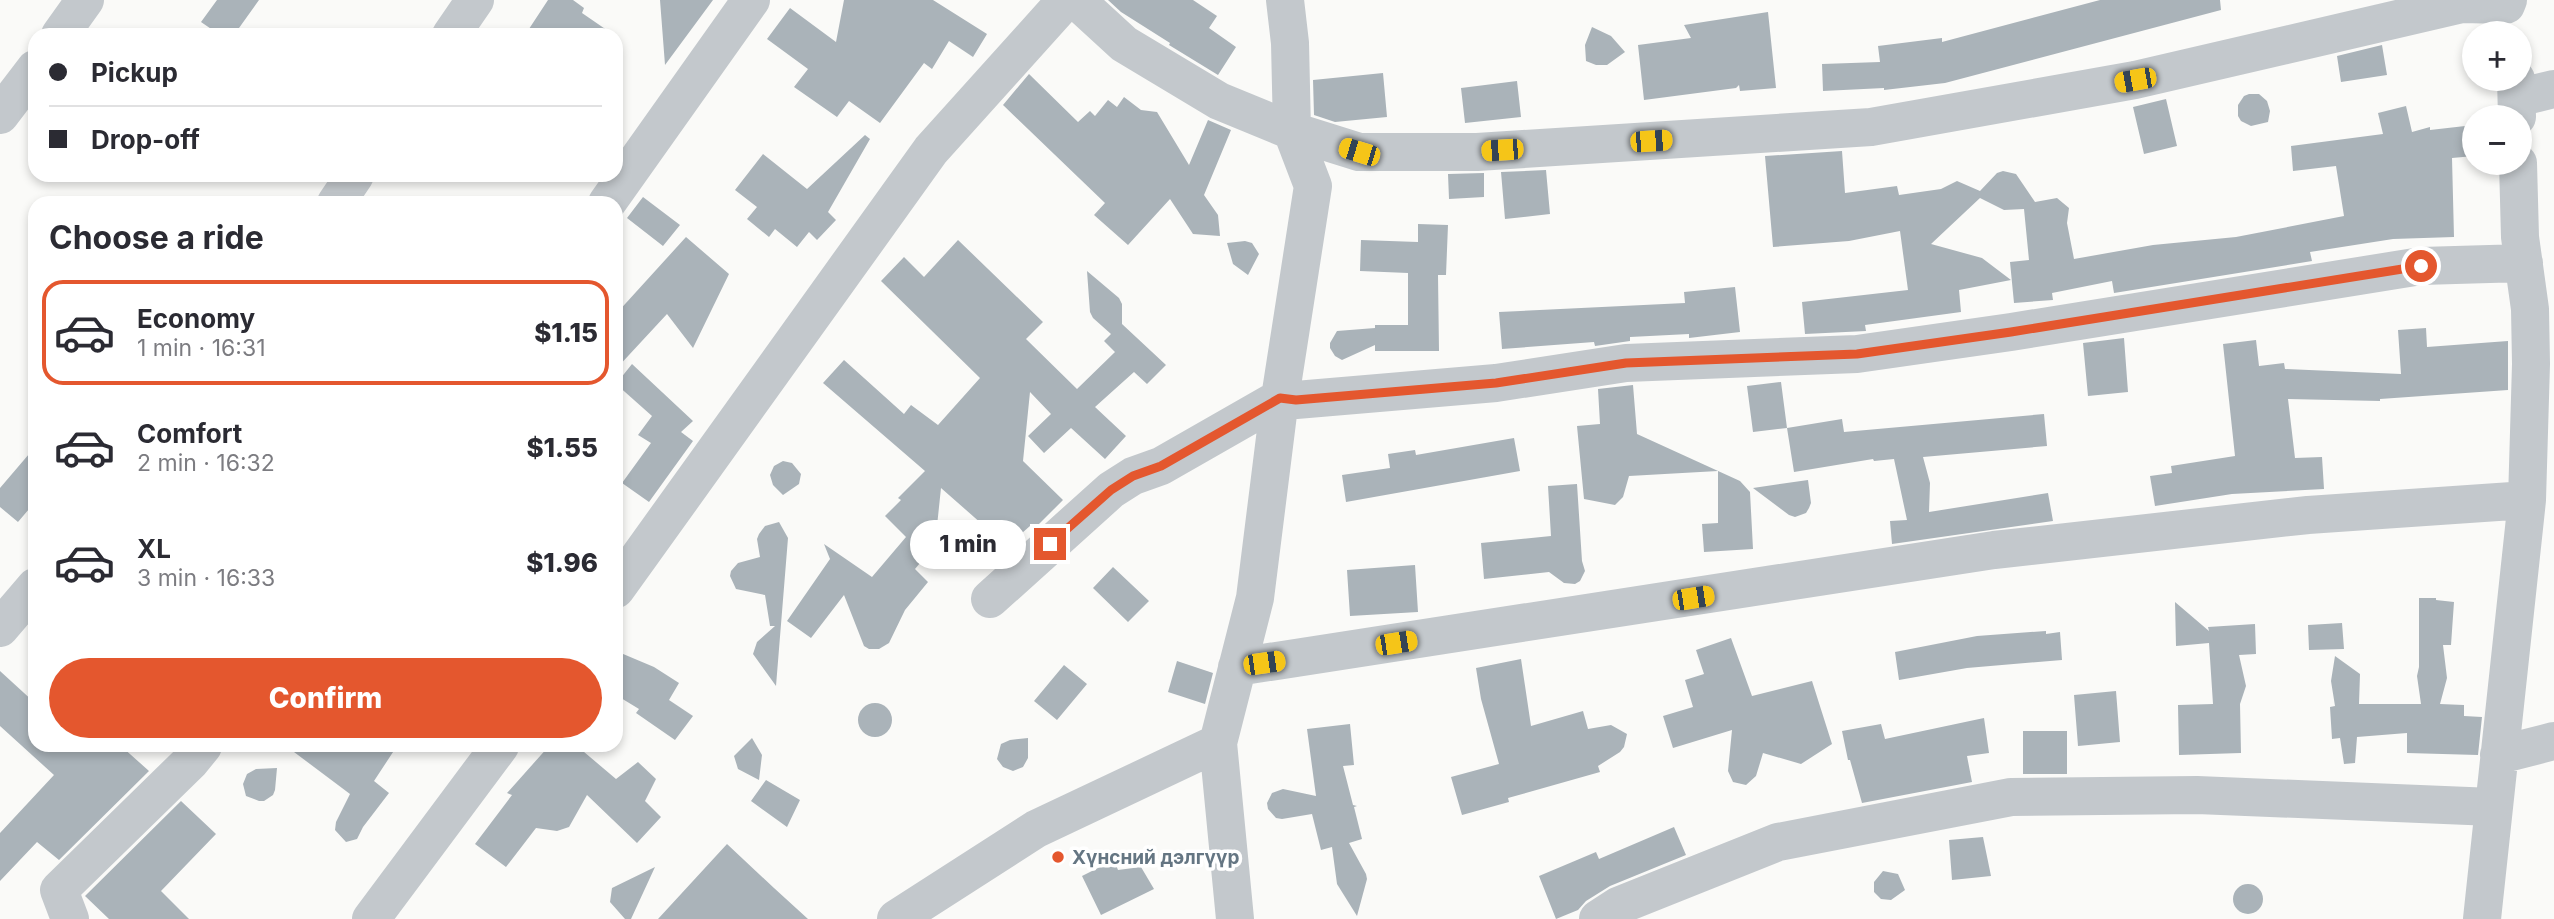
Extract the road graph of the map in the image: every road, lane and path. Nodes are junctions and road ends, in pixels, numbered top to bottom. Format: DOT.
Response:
graph roads {
  1 [pos="85,0"];
  2 [pos="475,0"];
  3 [pos="751,0"];
  4 [pos="1066,0"];
  5 [pos="1076,0"];
  6 [pos="1285,0"];
  7 [pos="2402,8"];
  8 [pos="2508,13"];
  9 [pos="65,28"];
  10 [pos="456,28"];
  11 [pos="28,78"];
  12 [pos="2554,89"];
  13 [pos="2517,98"];
  14 [pos="0,116"];
  15 [pos="1292,131"];
  16 [pos="2518,175"];
  17 [pos="623,180"];
  18 [pos="2524,263"];
  19 [pos="2542,307"];
  20 [pos="1280,398"];
  21 [pos="2536,514"];
  22 [pos="623,579"];
  23 [pos="28,595"];
  24 [pos="989,599"];
  25 [pos="0,628"];
  26 [pos="1237,667"];
  27 [pos="2554,741"];
  28 [pos="1218,743"];
  29 [pos="198,752"];
  30 [pos="496,752"];
  31 [pos="2499,755"];
  32 [pos="2493,807"];
  33 [pos="70,919"];
  34 [pos="371,919"];
  35 [pos="897,919"];
  36 [pos="1235,919"];
  37 [pos="1598,919"];
  38 [pos="2482,919"];
  1 -- 9 [label="street"];
  2 -- 10 [label="street"];
  3 -- 17 [label="street"];
  4 -- 22 [label="street"];
  5 -- 15 [label="street"];
  6 -- 15 [label="street"];
  7 -- 8 [label="street"];
  7 -- 15 [label="street"];
  11 -- 14 [label="street"];
  12 -- 13 [label="street"];
  15 -- 20 [label="street"];
  16 -- 18 [label="street"];
  18 -- 19 [label="street"];
  18 -- 20 [label="street"];
  19 -- 21 [label="street"];
  20 -- 24 [label="street"];
  20 -- 26 [label="street"];
  21 -- 26 [label="street"];
  21 -- 31 [label="street"];
  23 -- 25 [label="street"];
  26 -- 28 [label="street"];
  27 -- 31 [label="street"];
  28 -- 35 [label="street"];
  28 -- 36 [label="street"];
  29 -- 33 [label="street"];
  30 -- 34 [label="street"];
  31 -- 32 [label="street"];
  32 -- 37 [label="street"];
  32 -- 38 [label="street"];
}
